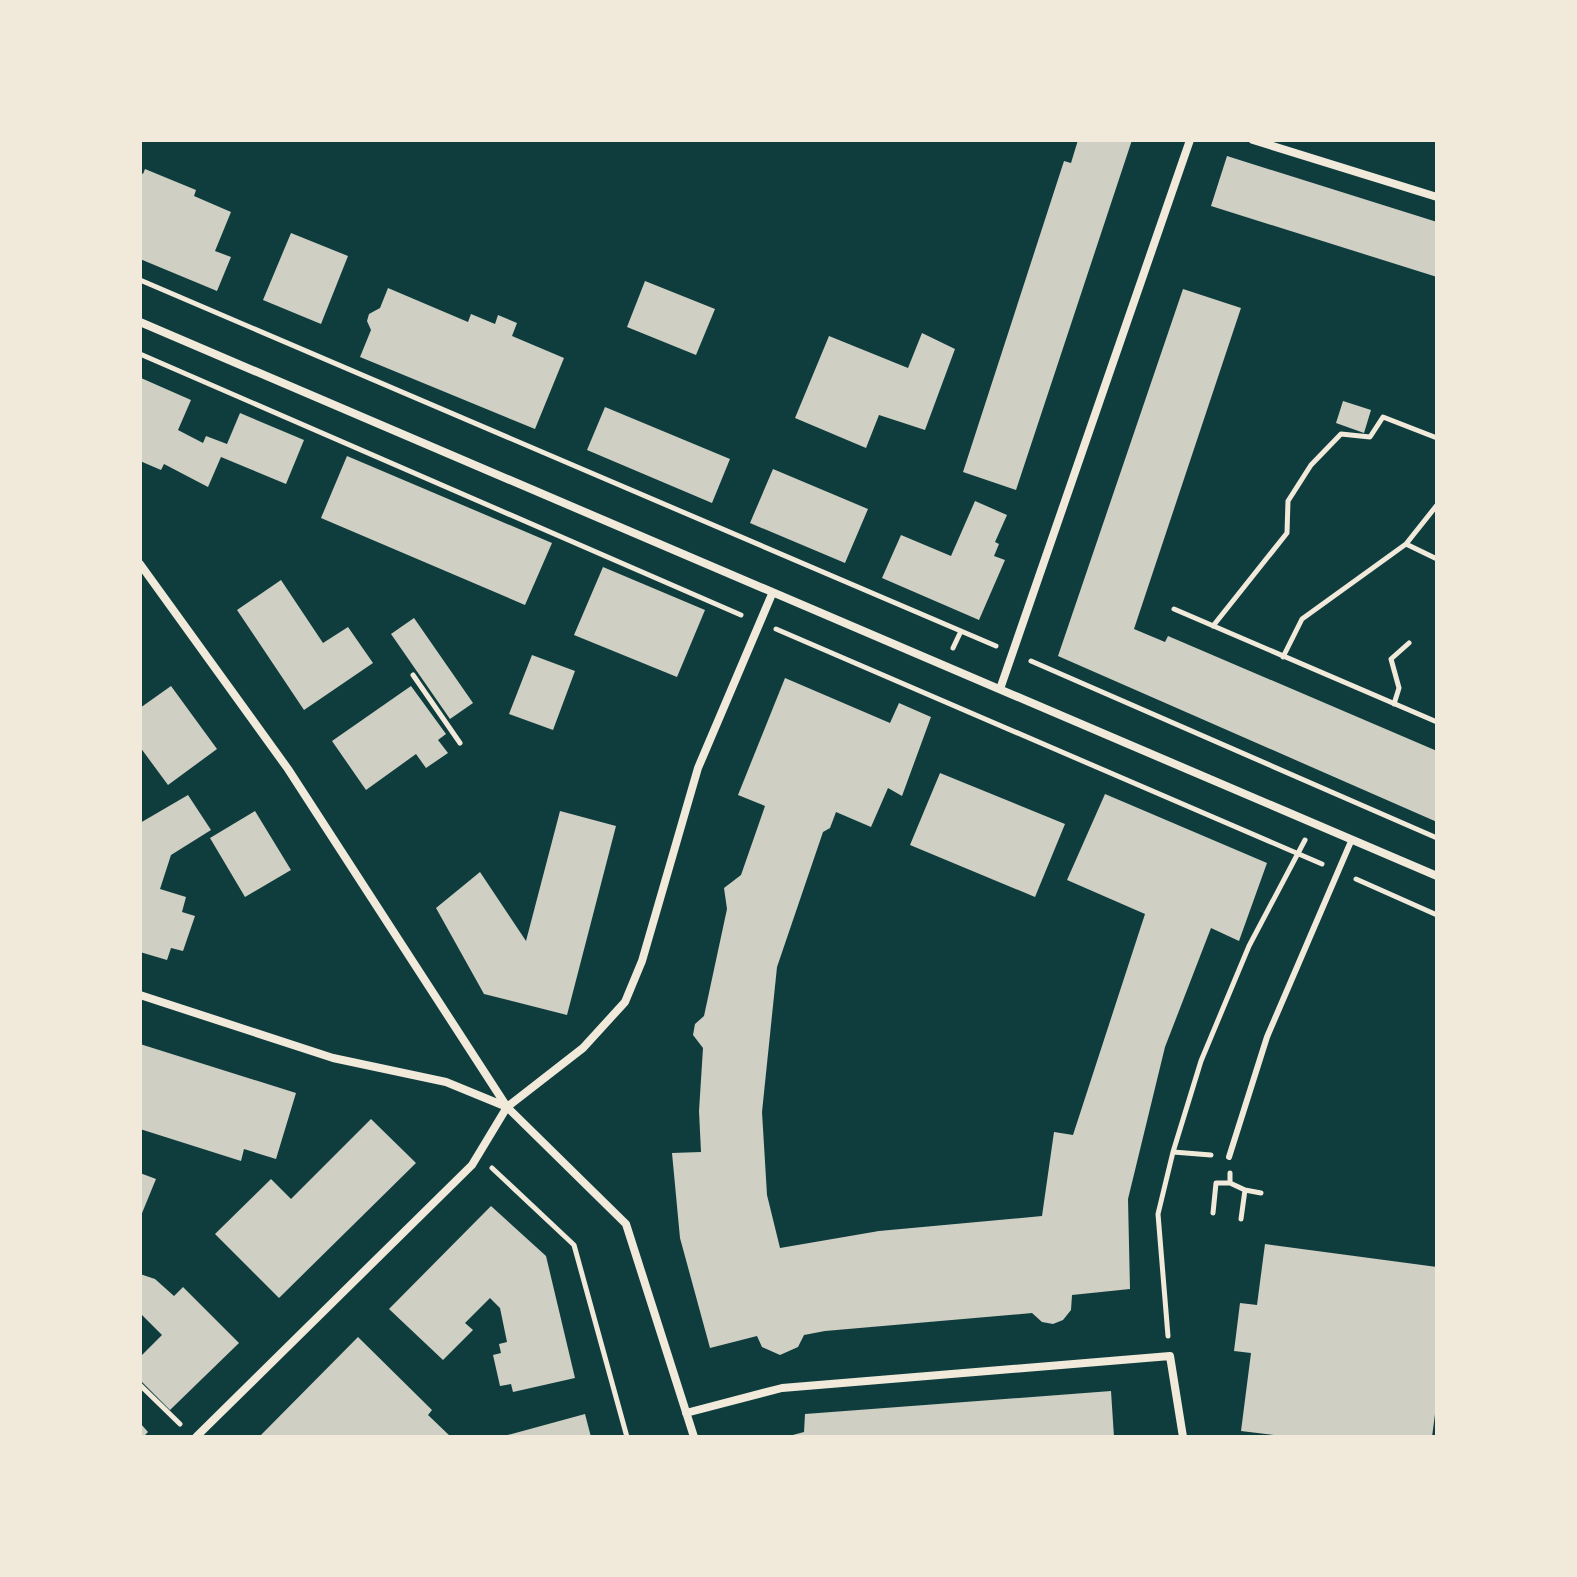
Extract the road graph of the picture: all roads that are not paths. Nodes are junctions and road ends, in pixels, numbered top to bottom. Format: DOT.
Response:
graph roads {
  1 [pos="1190,140"];
  2 [pos="1253,140"];
  3 [pos="1437,197"];
  4 [pos="140,322"];
  5 [pos="140,564"];
  6 [pos="772,594"];
  7 [pos="1000,689"];
  8 [pos="1352,839"];
  9 [pos="1437,876"];
  10 [pos="140,995"];
  11 [pos="507,1107"];
  12 [pos="1229,1157"];
  13 [pos="686,1413"];
  14 [pos="196,1437"];
  15 [pos="694,1437"];
  16 [pos="1183,1437"];
  1 -- 7 [label="street"];
  2 -- 3 [label="street"];
  4 -- 6 [label="street"];
  5 -- 11 [label="street"];
  6 -- 7 [label="street"];
  6 -- 11 [label="street"];
  7 -- 8 [label="street"];
  8 -- 9 [label="street"];
  8 -- 12 [label="lane"];
  10 -- 11 [label="street"];
  11 -- 13 [label="street"];
  11 -- 14 [label="street"];
  13 -- 15 [label="street"];
  13 -- 16 [label="street"];
}
